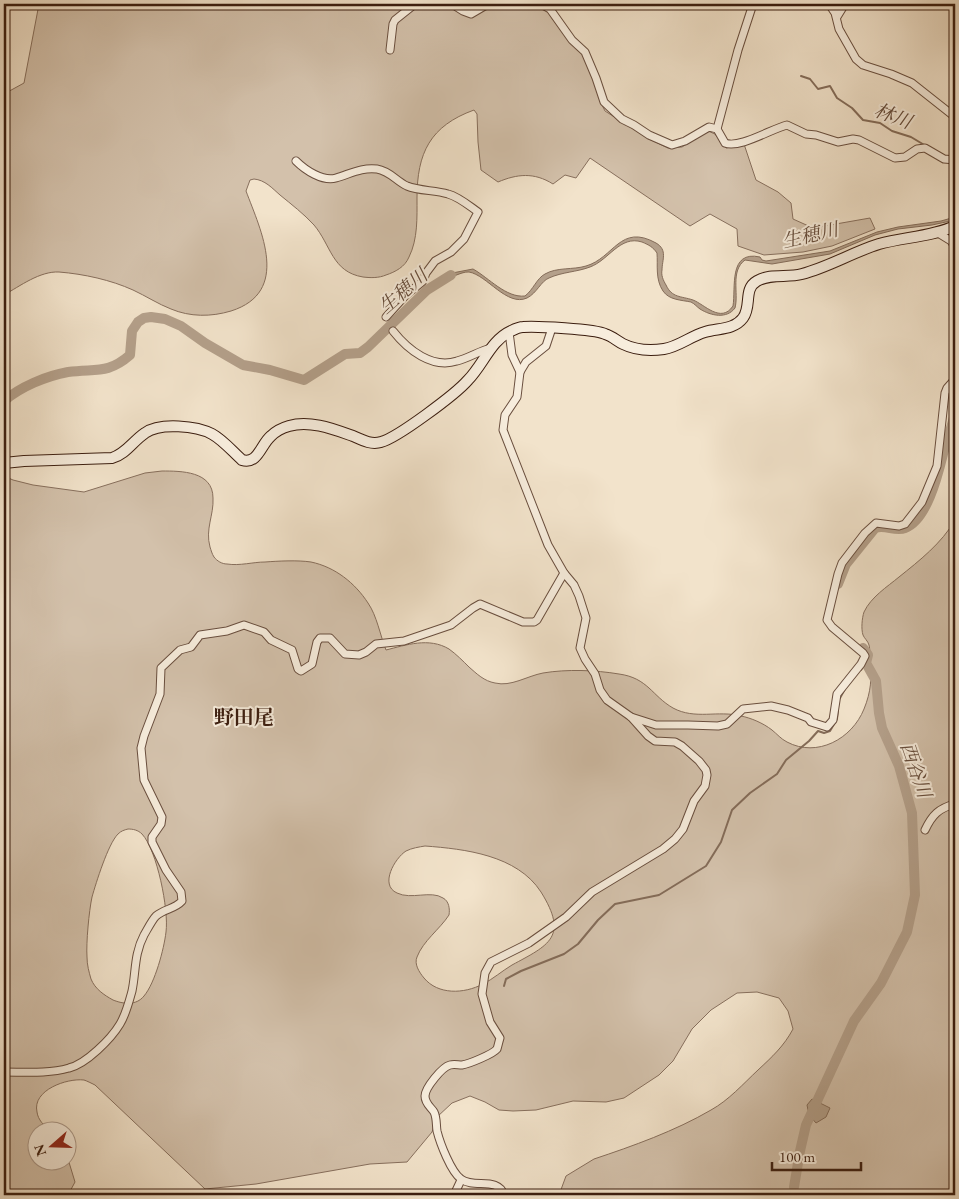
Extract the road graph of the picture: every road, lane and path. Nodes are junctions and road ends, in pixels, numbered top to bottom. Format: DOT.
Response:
graph roads {
  1 [pos="415,4"];
  2 [pos="452,4"];
  3 [pos="488,4"];
  4 [pos="540,4"];
  5 [pos="753,4"];
  6 [pos="829,4"];
  7 [pos="845,4"];
  8 [pos="837,17"];
  9 [pos="390,50"];
  10 [pos="955,117"];
  11 [pos="717,129"];
  12 [pos="955,160"];
  13 [pos="296,161"];
  14 [pos="955,226"];
  15 [pos="938,233"];
  16 [pos="955,247"];
  17 [pos="386,317"];
  18 [pos="552,328"];
  19 [pos="393,331"];
  20 [pos="509,332"];
  21 [pos="492,347"];
  22 [pos="520,372"];
  23 [pos="955,379"];
  24 [pos="4,463"];
  25 [pos="564,573"];
  26 [pos="631,717"];
  27 [pos="955,804"];
  28 [pos="925,830"];
  29 [pos="4,1072"];
  30 [pos="461,1180"];
  31 [pos="454,1195"];
  32 [pos="504,1195"];
  1 -- 9 [label="street"];
  2 -- 3 [label="street"];
  4 -- 11 [label="street"];
  5 -- 11 [label="street"];
  6 -- 8 [label="street"];
  7 -- 8 [label="street"];
  8 -- 10 [label="street"];
  11 -- 12 [label="street"];
  13 -- 17 [label="street"];
  14 -- 15 [label="main road"];
  15 -- 16 [label="street"];
  15 -- 18 [label="main road"];
  18 -- 20 [label="main road"];
  18 -- 22 [label="street"];
  19 -- 21 [label="street"];
  20 -- 21 [label="main road"];
  20 -- 22 [label="street"];
  21 -- 24 [label="main road"];
  22 -- 25 [label="street"];
  23 -- 26 [label="street"];
  25 -- 26 [label="street"];
  25 -- 29 [label="street"];
  26 -- 30 [label="street"];
  27 -- 28 [label="street"];
  30 -- 31 [label="street"];
  30 -- 32 [label="street"];
}
